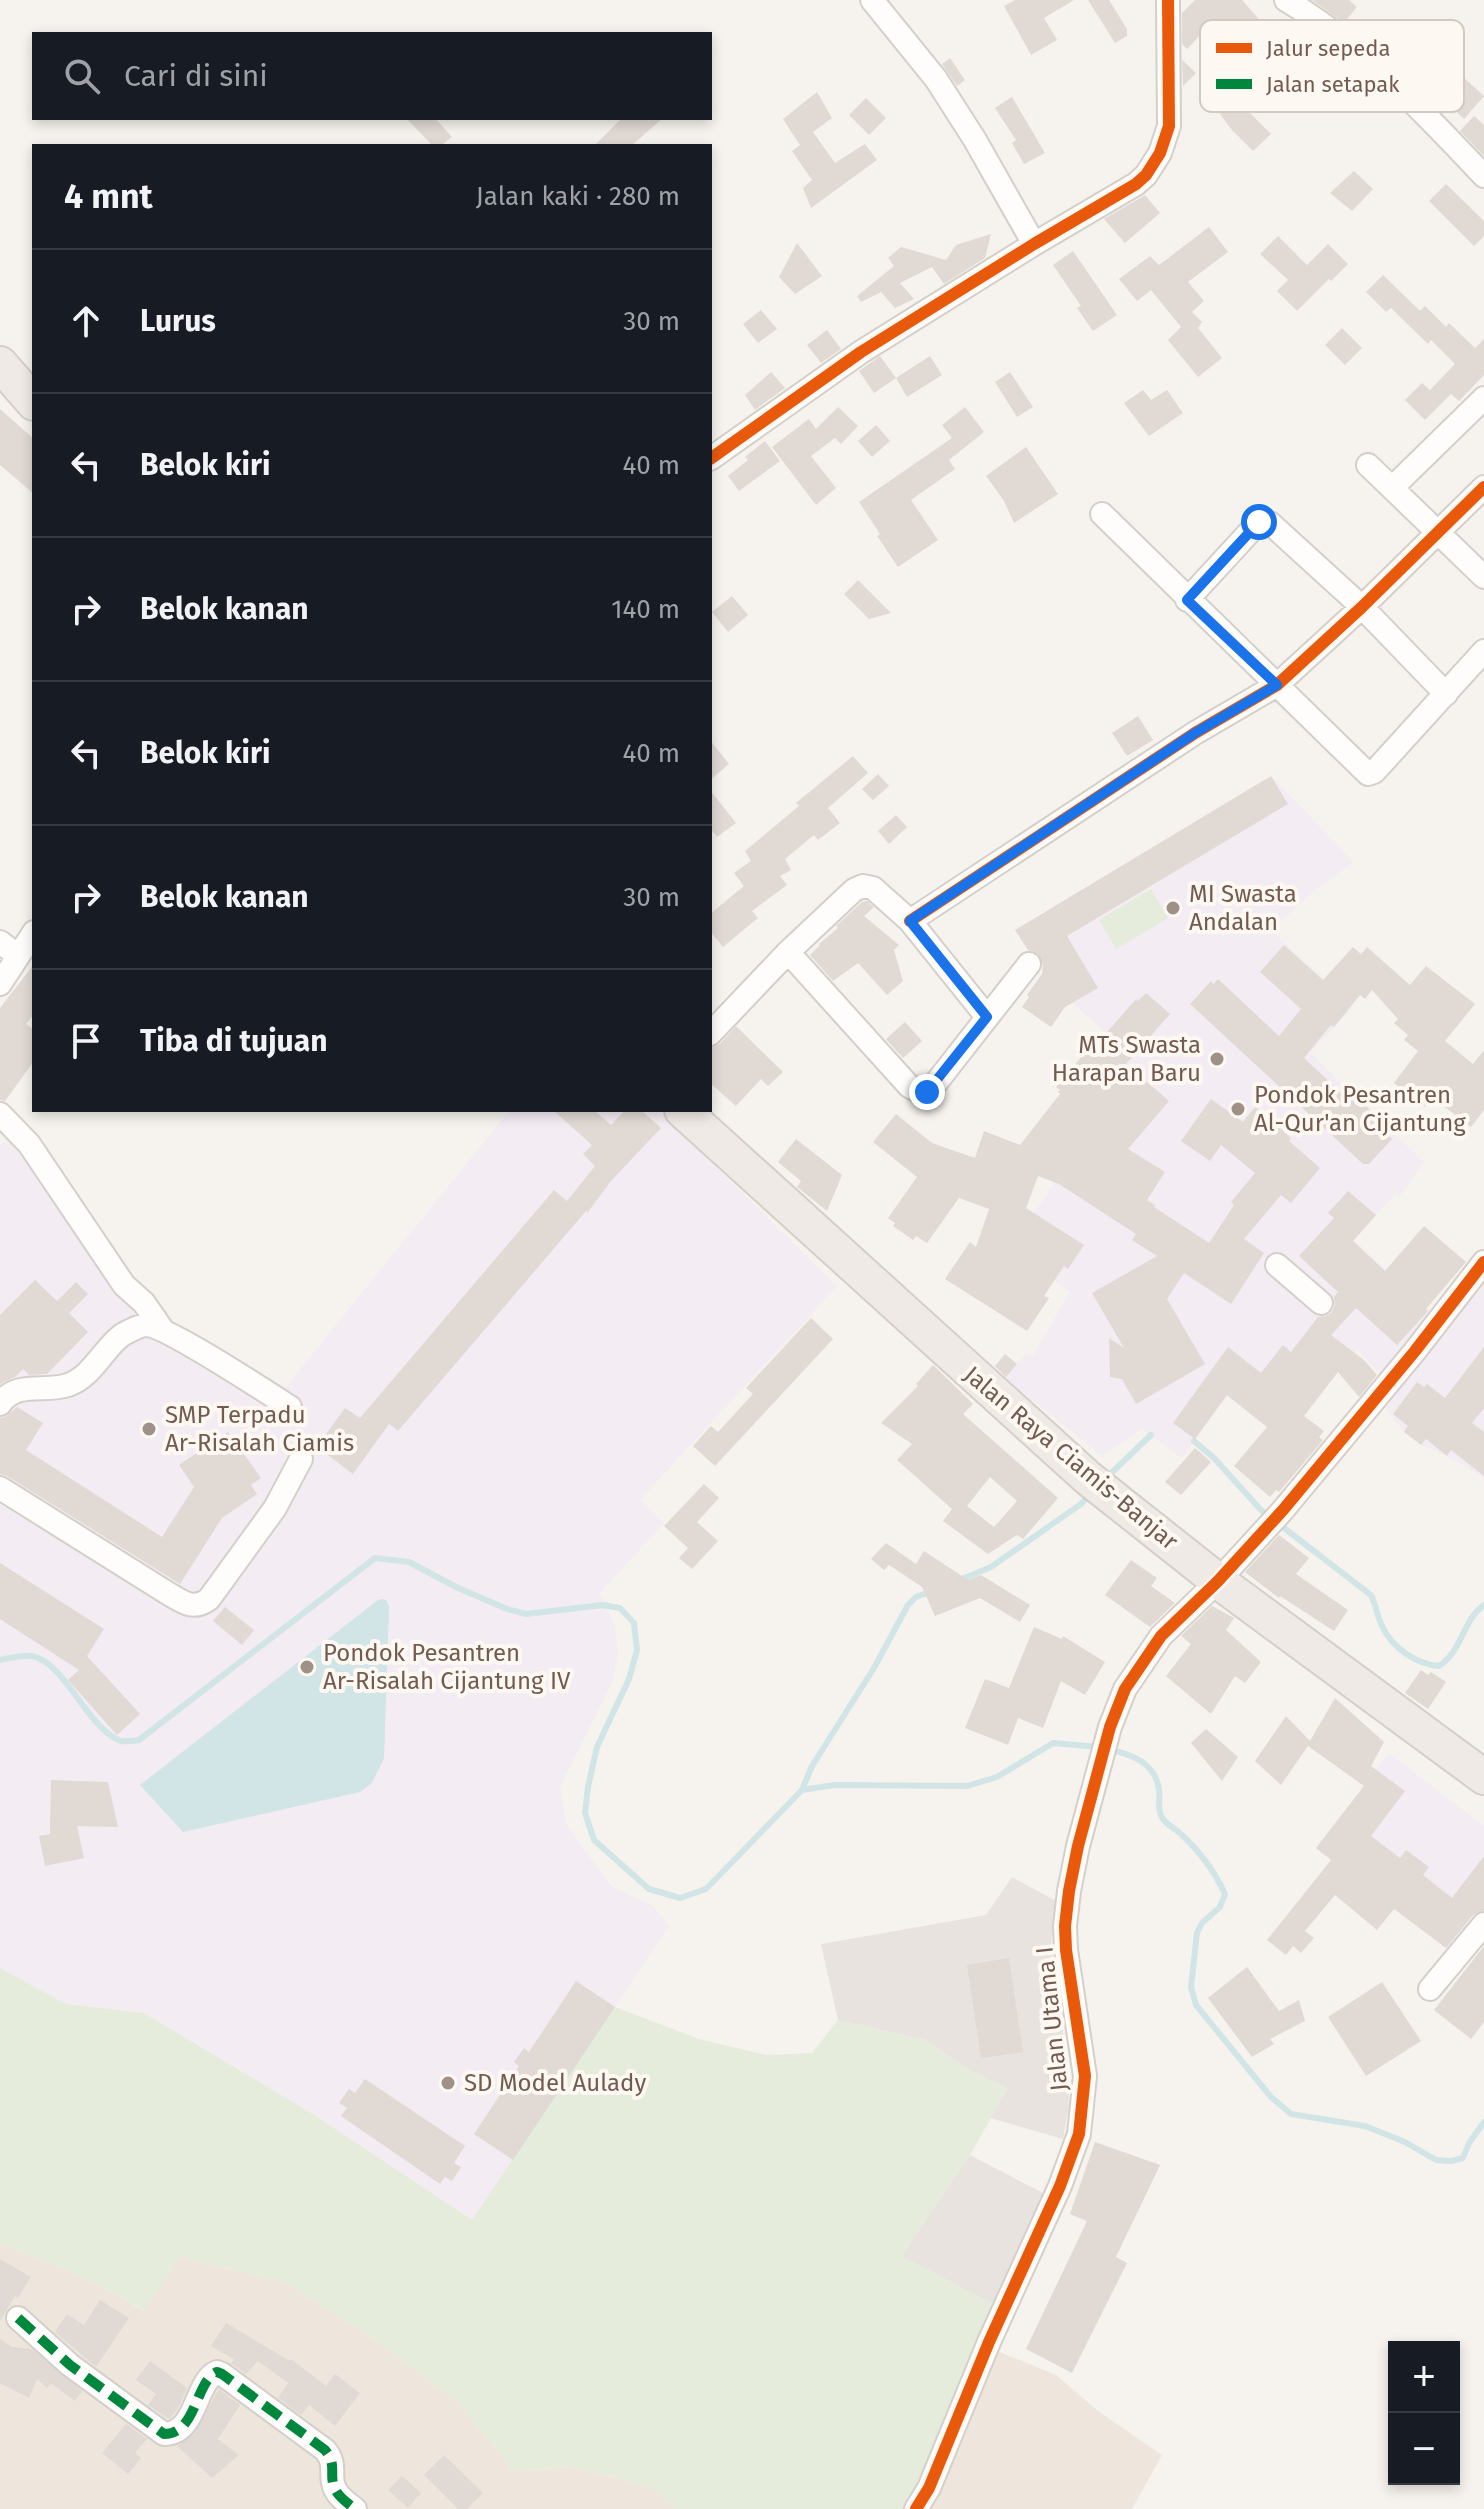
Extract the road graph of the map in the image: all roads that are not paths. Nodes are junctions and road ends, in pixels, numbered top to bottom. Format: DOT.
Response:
graph roads {
  1 [pos="872,0"];
  2 [pos="1168,0"];
  3 [pos="1286,0"];
  4 [pos="1317,20"];
  5 [pos="1424,112"];
  6 [pos="1484,176"];
  7 [pos="1034,244"];
  8 [pos="0,364"];
  9 [pos="1484,398"];
  10 [pos="32,401"];
  11 [pos="712,458"];
  12 [pos="1368,465"];
  13 [pos="1484,487"];
  14 [pos="1392,488"];
  15 [pos="1102,514"];
  16 [pos="1437,531"];
  17 [pos="1484,577"];
  18 [pos="1187,600"];
  19 [pos="1362,607"];
  20 [pos="1484,651"];
  21 [pos="1277,685"];
  22 [pos="1446,694"];
  23 [pos="910,921"];
  24 [pos="32,935"];
  25 [pos="0,942"];
  26 [pos="788,952"];
  27 [pos="18,956"];
  28 [pos="1029,964"];
  29 [pos="0,984"];
  30 [pos="987,1017"];
  31 [pos="712,1032"];
  32 [pos="684,1112"];
  33 [pos="0,1114"];
  34 [pos="1484,1262"];
  35 [pos="1277,1265"];
  36 [pos="1321,1303"];
  37 [pos="162,1329"];
  38 [pos="0,1404"];
  39 [pos="290,1407"];
  40 [pos="301,1459"];
  41 [pos="0,1488"];
  42 [pos="1218,1581"];
  43 [pos="1484,1777"];
  44 [pos="1484,1924"];
  45 [pos="1430,1989"];
  46 [pos="18,2318"];
  47 [pos="355,2509"];
  48 [pos="916,2509"];
  1 -- 7 [label="street"];
  2 -- 7 [label="street"];
  3 -- 4 [label="street"];
  5 -- 6 [label="street"];
  7 -- 11 [label="street"];
  8 -- 10 [label="highway"];
  9 -- 14 [label="street"];
  12 -- 14 [label="street"];
  13 -- 16 [label="street"];
  14 -- 16 [label="street"];
  15 -- 18 [label="street"];
  16 -- 17 [label="street"];
  16 -- 19 [label="street"];
  18 -- 19 [label="street"];
  18 -- 21 [label="street"];
  19 -- 21 [label="street"];
  19 -- 22 [label="street"];
  20 -- 22 [label="street"];
  21 -- 22 [label="street"];
  21 -- 23 [label="street"];
  23 -- 26 [label="street"];
  23 -- 30 [label="street"];
  24 -- 27 [label="street"];
  25 -- 27 [label="street"];
  26 -- 30 [label="street"];
  26 -- 31 [label="street"];
  27 -- 29 [label="street"];
  28 -- 30 [label="street"];
  32 -- 42 [label="highway, Jalan Raya Ciamis-Banjar"];
  33 -- 37 [label="street"];
  34 -- 42 [label="street, Jalan Utama I"];
  35 -- 36 [label="street"];
  37 -- 38 [label="street"];
  37 -- 39 [label="street"];
  40 -- 41 [label="street"];
  42 -- 43 [label="highway, Jalan Raya Ciamis-Banjar"];
  42 -- 48 [label="street, Jalan Utama I"];
  44 -- 45 [label="street"];
  46 -- 47 [label="street"];
}
